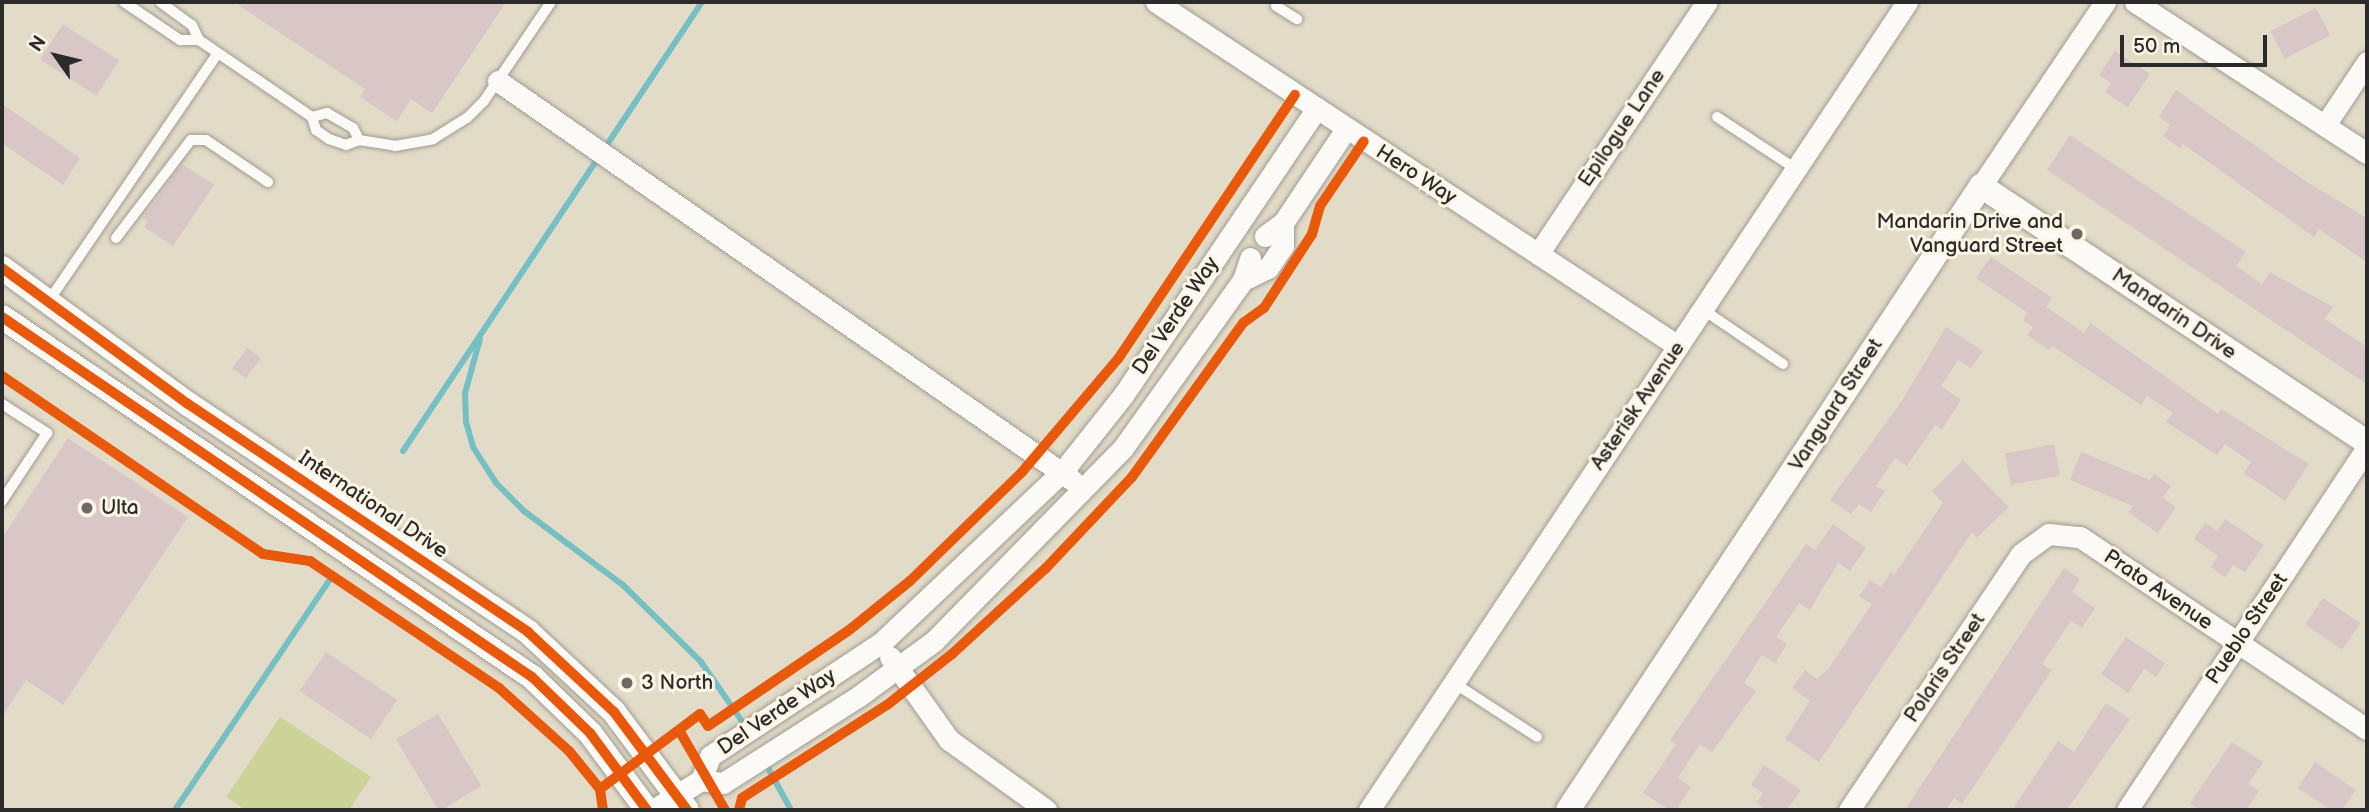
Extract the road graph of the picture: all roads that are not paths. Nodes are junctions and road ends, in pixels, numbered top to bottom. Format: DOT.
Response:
graph roads {
  1 [pos="124,2"];
  2 [pos="160,2"];
  3 [pos="551,2"];
  4 [pos="1707,2"];
  5 [pos="1907,2"];
  6 [pos="2105,2"];
  7 [pos="2135,2"];
  8 [pos="1162,3"];
  9 [pos="1275,3"];
  10 [pos="1297,19"];
  11 [pos="199,40"];
  12 [pos="218,53"];
  13 [pos="2367,62"];
  14 [pos="498,81"];
  15 [pos="1317,109"];
  16 [pos="312,117"];
  17 [pos="1717,117"];
  18 [pos="2325,125"];
  19 [pos="1346,130"];
  20 [pos="359,140"];
  21 [pos="2367,153"];
  22 [pos="1796,169"];
  23 [pos="268,182"];
  24 [pos="1981,186"];
  25 [pos="1283,223"];
  26 [pos="1265,236"];
  27 [pos="116,238"];
  28 [pos="1538,254"];
  29 [pos="1250,258"];
  30 [pos="1214,260"];
  31 [pos="2,268"];
  32 [pos="1243,279"];
  33 [pos="48,302"];
  34 [pos="1702,309"];
  35 [pos="2,317"];
  36 [pos="1678,346"];
  37 [pos="1783,364"];
  38 [pos="2,404"];
  39 [pos="2367,442"];
  40 [pos="2367,448"];
  41 [pos="1063,471"];
  42 [pos="1083,492"];
  43 [pos="2,501"];
  44 [pos="2049,534"];
  45 [pos="881,643"];
  46 [pos="2237,643"];
  47 [pos="898,668"];
  48 [pos="1454,682"];
  49 [pos="2367,729"];
  50 [pos="1537,737"];
  51 [pos="701,780"];
  52 [pos="682,802"];
  53 [pos="647,810"];
  54 [pos="653,810"];
  55 [pos="1046,810"];
  56 [pos="1369,810"];
  57 [pos="1568,810"];
  58 [pos="1849,810"];
  59 [pos="2127,810"];
  1 -- 11 [label="lane"];
  2 -- 11 [label="lane"];
  3 -- 14 [label="lane"];
  4 -- 28 [label="street, Epilogue Lane"];
  5 -- 22 [label="street, Asterisk Avenue"];
  6 -- 24 [label="street, Vanguard Street"];
  7 -- 18 [label="street"];
  8 -- 15 [label="street, Hero Way"];
  9 -- 10 [label="lane"];
  11 -- 12 [label="lane"];
  12 -- 16 [label="lane"];
  12 -- 33 [label="lane"];
  13 -- 18 [label="street"];
  14 -- 20 [label="lane"];
  14 -- 41 [label="street"];
  15 -- 19 [label="street, Hero Way"];
  15 -- 30 [label="street, Del Verde Way"];
  16 -- 20 [label="lane"];
  16 -- 20 [label="lane"];
  17 -- 22 [label="lane"];
  18 -- 21 [label="street"];
  19 -- 25 [label="street, Del Verde Way"];
  19 -- 28 [label="street, Hero Way"];
  22 -- 34 [label="street, Asterisk Avenue"];
  23 -- 27 [label="lane"];
  24 -- 39 [label="street, Mandarin Drive"];
  24 -- 57 [label="street, Vanguard Street"];
  25 -- 26 [label="street, Del Verde Way"];
  25 -- 32 [label="street, Del Verde Way"];
  28 -- 36 [label="street, Hero Way"];
  29 -- 32 [label="street, Del Verde Way"];
  30 -- 32 [label="street"];
  30 -- 41 [label="street, Del Verde Way"];
  31 -- 33 [label="street, International Drive"];
  32 -- 42 [label="street, Del Verde Way"];
  33 -- 52 [label="street, International Drive"];
  34 -- 36 [label="street, Asterisk Avenue"];
  34 -- 37 [label="lane"];
  35 -- 53 [label="street"];
  36 -- 48 [label="street, Asterisk Avenue"];
  38 -- 43 [label="lane"];
  40 -- 46 [label="street, Pueblo Street"];
  41 -- 42 [label="street"];
  41 -- 45 [label="street, Del Verde Way"];
  42 -- 47 [label="street, Del Verde Way"];
  44 -- 46 [label="street, Prato Avenue"];
  44 -- 58 [label="street, Polaris Street"];
  45 -- 47 [label="street"];
  45 -- 51 [label="street, Del Verde Way"];
  46 -- 49 [label="street, Prato Avenue"];
  46 -- 59 [label="street, Pueblo Street"];
  47 -- 51 [label="street, Del Verde Way"];
  47 -- 55 [label="street"];
  48 -- 50 [label="lane"];
  48 -- 56 [label="street, Asterisk Avenue"];
  51 -- 52 [label="street"];
  52 -- 54 [label="street"];
}
